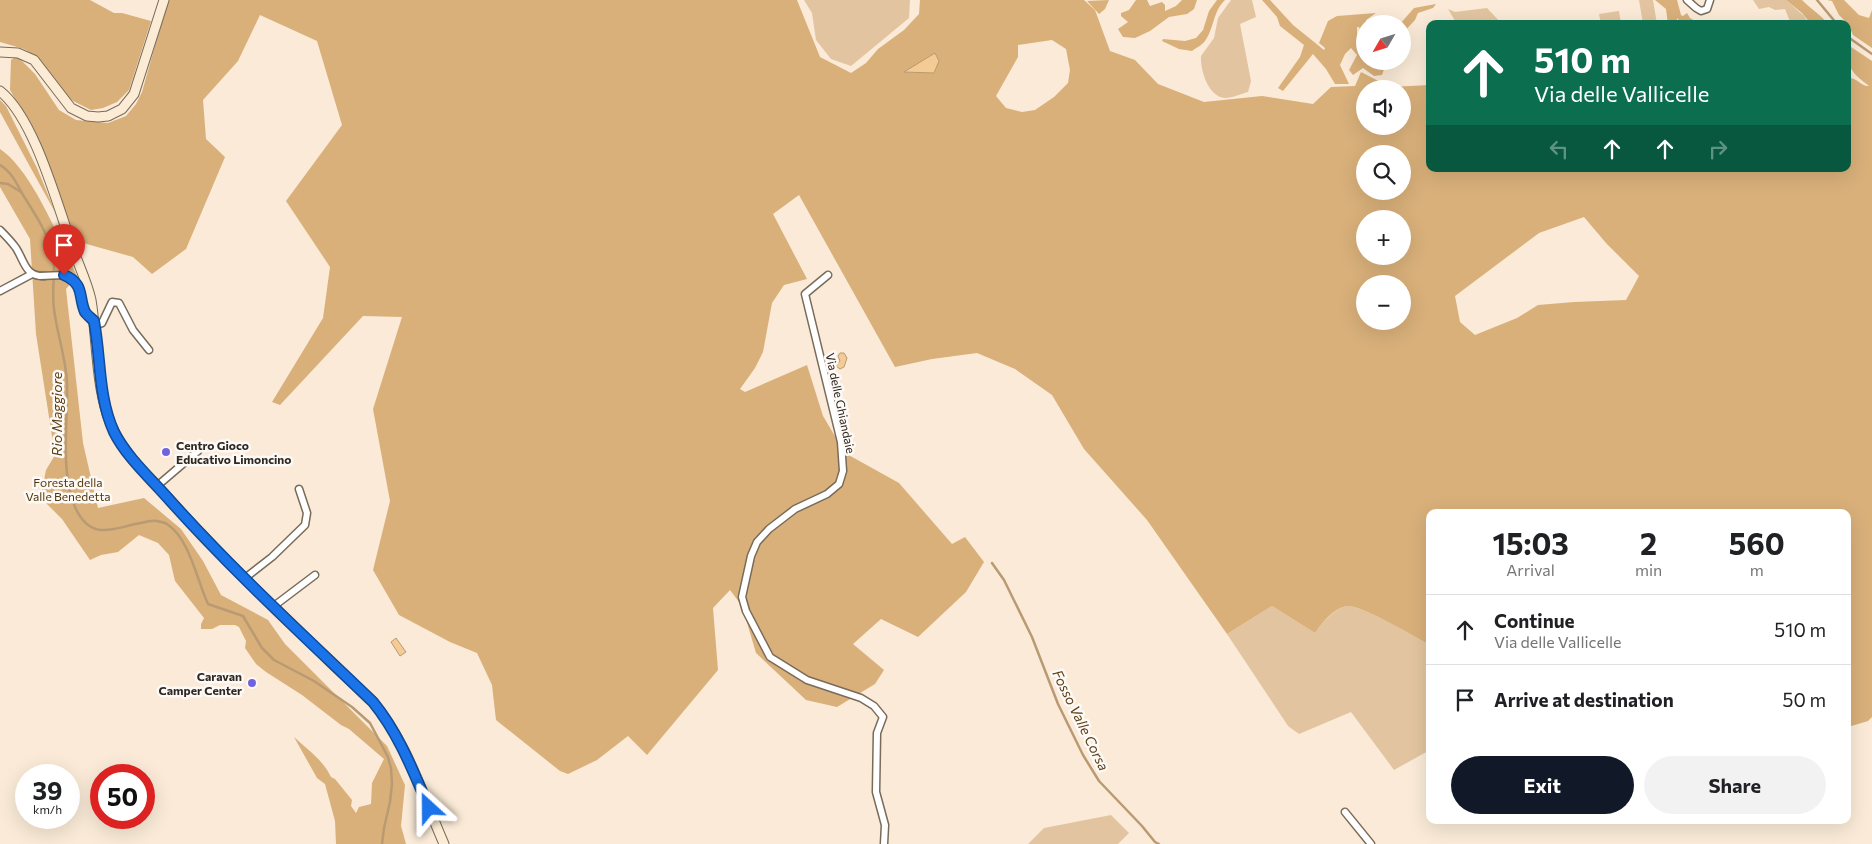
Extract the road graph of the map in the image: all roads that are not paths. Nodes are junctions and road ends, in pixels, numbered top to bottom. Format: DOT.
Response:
graph roads {
  1 [pos="164,0"];
  2 [pos="1687,0"];
  3 [pos="1710,0"];
  4 [pos="0,52"];
  5 [pos="0,91"];
  6 [pos="0,230"];
  7 [pos="32,274"];
  8 [pos="828,275"];
  9 [pos="0,291"];
  10 [pos="94,323"];
  11 [pos="149,350"];
  12 [pos="198,451"];
  13 [pos="157,486"];
  14 [pos="298,489"];
  15 [pos="315,575"];
  16 [pos="246,578"];
  17 [pos="274,606"];
  18 [pos="1345,812"];
  19 [pos="444,844"];
  20 [pos="884,844"];
  21 [pos="1371,844"];
  1 -- 4 [label="main road"];
  2 -- 3 [label="street"];
  5 -- 10 [label="main road"];
  6 -- 7 [label="street"];
  7 -- 9 [label="street"];
  7 -- 10 [label="street, bridge"];
  8 -- 20 [label="street, Via delle Ghiandaie"];
  10 -- 11 [label="street"];
  10 -- 13 [label="main road"];
  12 -- 13 [label="street"];
  13 -- 16 [label="main road"];
  14 -- 16 [label="street"];
  15 -- 17 [label="street"];
  16 -- 17 [label="main road"];
  17 -- 19 [label="main road"];
  18 -- 21 [label="street"];
}
